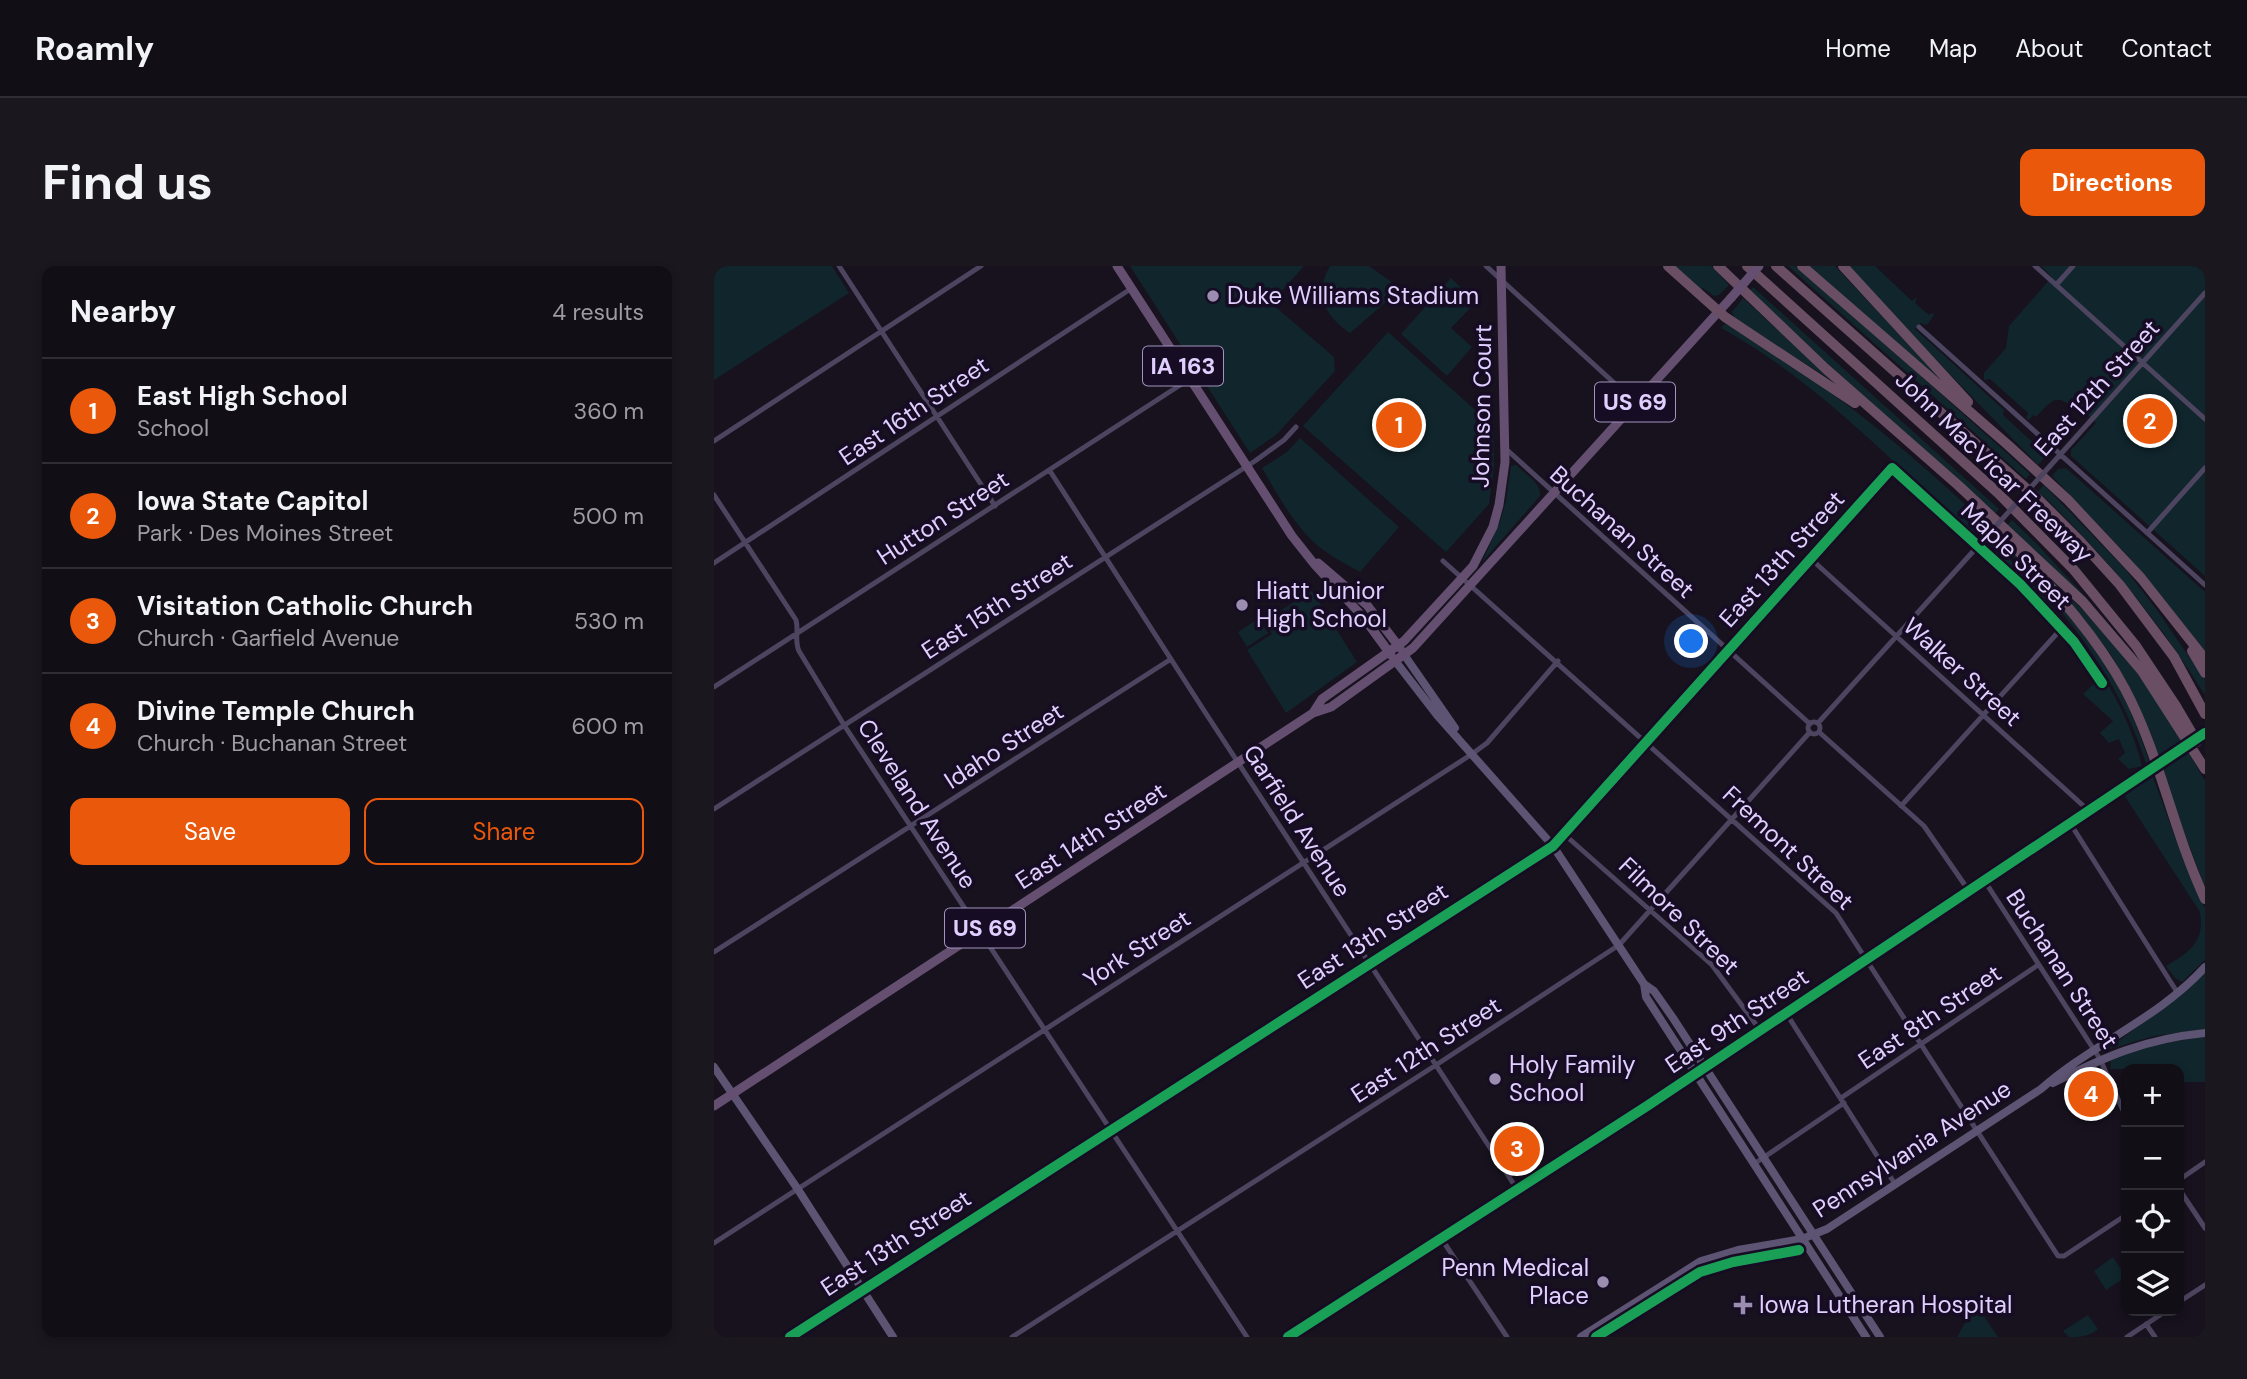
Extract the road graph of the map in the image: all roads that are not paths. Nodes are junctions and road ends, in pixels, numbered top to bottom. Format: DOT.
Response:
graph roads {
  1 [pos="839,266"];
  2 [pos="981,266"];
  3 [pos="1117,266"];
  4 [pos="1486,266"];
  5 [pos="1501,266"];
  6 [pos="1668,266"];
  7 [pos="1717,266"];
  8 [pos="1747,266"];
  9 [pos="1759,266"];
  10 [pos="1776,266"];
  11 [pos="1802,266"];
  12 [pos="1843,266"];
  13 [pos="2035,266"];
  14 [pos="2073,266"];
  15 [pos="1501,280"];
  16 [pos="2056,285"];
  17 [pos="1132,288"];
  18 [pos="2205,293"];
  19 [pos="1718,311"];
  20 [pos="1919,327"];
  21 [pos="882,331"];
  22 [pos="2143,363"];
  23 [pos="1191,378"];
  24 [pos="1635,402"];
  25 [pos="937,417"];
  26 [pos="2205,419"];
  27 [pos="1296,427"];
  28 [pos="714,441"];
  29 [pos="1910,444"];
  30 [pos="2008,445"];
  31 [pos="1506,449"];
  32 [pos="2060,455"];
  33 [pos="1247,467"];
  34 [pos="1892,468"];
  35 [pos="2205,468"];
  36 [pos="1050,471"];
  37 [pos="1959,486"];
  38 [pos="714,495"];
  39 [pos="1553,495"];
  40 [pos="995,506"];
  41 [pos="2147,533"];
  42 [pos="745,542"];
  43 [pos="1300,546"];
  44 [pos="1978,546"];
  45 [pos="1104,557"];
  46 [pos="1811,559"];
  47 [pos="1443,561"];
  48 [pos="714,563"];
  49 [pos="1462,578"];
  50 [pos="1471,585"];
  51 [pos="2205,585"];
  52 [pos="2167,613"];
  53 [pos="2061,629"];
  54 [pos="796,634"];
  55 [pos="1897,637"];
  56 [pos="1398,645"];
  57 [pos="1728,650"];
  58 [pos="1389,651"];
  59 [pos="1405,656"];
  60 [pos="1171,659"];
  61 [pos="2205,659"];
  62 [pos="1558,661"];
  63 [pos="1396,662"];
  64 [pos="2205,673"];
  65 [pos="2102,683"];
  66 [pos="714,687"];
  67 [pos="1313,713"];
  68 [pos="2205,714"];
  69 [pos="1983,715"];
  70 [pos="1818,723"];
  71 [pos="1810,724"];
  72 [pos="844,725"];
  73 [pos="1810,732"];
  74 [pos="1819,732"];
  75 [pos="2205,733"];
  76 [pos="1648,742"];
  77 [pos="1472,754"];
  78 [pos="2205,758"];
  79 [pos="1237,762"];
  80 [pos="2205,769"];
  81 [pos="1901,806"];
  82 [pos="714,809"];
  83 [pos="2088,810"];
  84 [pos="1733,819"];
  85 [pos="2070,823"];
  86 [pos="911,827"];
  87 [pos="1565,835"];
  88 [pos="1553,846"];
  89 [pos="1303,863"];
  90 [pos="1984,880"];
  91 [pos="1969,891"];
  92 [pos="2205,899"];
  93 [pos="1651,910"];
  94 [pos="981,931"];
  95 [pos="1619,945"];
  96 [pos="714,952"];
  97 [pos="1866,960"];
  98 [pos="1370,964"];
  99 [pos="2038,965"];
  100 [pos="2205,967"];
  101 [pos="1644,984"];
  102 [pos="2178,992"];
  103 [pos="1786,1013"];
  104 [pos="1045,1028"];
  105 [pos="1760,1031"];
  106 [pos="2205,1033"];
  107 [pos="1920,1045"];
  108 [pos="2092,1050"];
  109 [pos="2100,1059"];
  110 [pos="1436,1065"];
  111 [pos="714,1067"];
  112 [pos="1705,1067"];
  113 [pos="1695,1073"];
  114 [pos="2041,1089"];
  115 [pos="732,1094"];
  116 [pos="1842,1100"];
  117 [pos="714,1106"];
  118 [pos="2121,1106"];
  119 [pos="1110,1131"];
  120 [pos="1976,1131"];
  121 [pos="1764,1157"];
  122 [pos="2205,1162"];
  123 [pos="1753,1164"];
  124 [pos="2184,1177"];
  125 [pos="1895,1184"];
  126 [pos="797,1188"];
  127 [pos="1517,1189"];
  128 [pos="2180,1190"];
  129 [pos="2121,1218"];
  130 [pos="2205,1228"];
  131 [pos="1177,1231"];
  132 [pos="1814,1235"];
  133 [pos="1441,1238"];
  134 [pos="1802,1239"];
  135 [pos="714,1243"];
  136 [pos="2205,1285"];
  137 [pos="862,1289"];
  138 [pos="2184,1299"];
  139 [pos="2158,1316"];
  140 [pos="2146,1324"];
  141 [pos="790,1337"];
  142 [pos="893,1337"];
  143 [pos="1012,1337"];
  144 [pos="1247,1337"];
  145 [pos="1288,1337"];
  146 [pos="1507,1337"];
  147 [pos="1581,1337"];
  148 [pos="1866,1337"];
  149 [pos="1880,1337"];
  150 [pos="2127,1337"];
  151 [pos="2155,1337"];
  1 -- 21 [label="street"];
  2 -- 21 [label="street"];
  3 -- 17 [label="main road, IA 163"];
  4 -- 15 [label="street"];
  5 -- 15 [label="main road, Johnson Court / US 69"];
  6 -- 19 [label="highway"];
  7 -- 29 [label="highway"];
  8 -- 78 [label="highway, John MacVicar Freeway"];
  9 -- 19 [label="main road, East 14th Street / US 69, bridge"];
  10 -- 68 [label="highway, John MacVicar Freeway"];
  11 -- 30 [label="highway"];
  12 -- 30 [label="highway"];
  13 -- 16 [label="street"];
  14 -- 16 [label="street"];
  15 -- 24 [label="street"];
  15 -- 31 [label="main road, Johnson Court / US 69"];
  16 -- 22 [label="street"];
  17 -- 23 [label="main road, IA 163"];
  17 -- 25 [label="street, East 16th Street"];
  18 -- 22 [label="street, East 12th Street"];
  19 -- 24 [label="main road, East 14th Street / US 69"];
  19 -- 29 [label="highway"];
  20 -- 32 [label="street"];
  21 -- 25 [label="street"];
  21 -- 28 [label="street"];
  22 -- 26 [label="street"];
  22 -- 32 [label="street, East 12th Street"];
  23 -- 33 [label="main road, IA 163"];
  23 -- 36 [label="street, Hutton Street"];
  24 -- 39 [label="main road, East 14th Street / US 69"];
  25 -- 40 [label="street"];
  25 -- 42 [label="street, East 16th Street"];
  27 -- 33 [label="street, East 15th Street"];
  29 -- 37 [label="highway"];
  30 -- 52 [label="highway"];
  31 -- 39 [label="street, Buchanan Street"];
  31 -- 49 [label="main road, Johnson Court / US 69"];
  32 -- 41 [label="street"];
  32 -- 44 [label="street, East 12th Street, bridge"];
  33 -- 43 [label="main road, IA 163"];
  33 -- 45 [label="street, East 15th Street"];
  34 -- 44 [label="street, Maple Street"];
  34 -- 46 [label="street, East 13th Street"];
  35 -- 41 [label="street"];
  36 -- 40 [label="street, Hutton Street"];
  36 -- 45 [label="street, Garfield Avenue"];
  37 -- 80 [label="highway"];
  37 -- 92 [label="highway"];
  38 -- 42 [label="street, Cleveland Avenue"];
  39 -- 50 [label="main road, East 14th Street / US 69"];
  39 -- 57 [label="street, Buchanan Street"];
  40 -- 54 [label="street, Hutton Street"];
  41 -- 51 [label="street"];
  42 -- 48 [label="street, East 16th Street"];
  42 -- 54 [label="street, Cleveland Avenue"];
  43 -- 56 [label="main road, IA 163"];
  43 -- 58 [label="main road, IA 163"];
  44 -- 53 [label="street, Maple Street"];
  44 -- 55 [label="street, East 12th Street"];
  45 -- 60 [label="street, Garfield Avenue"];
  45 -- 72 [label="street, East 15th Street"];
  46 -- 55 [label="street, Walker Street"];
  46 -- 57 [label="street, East 13th Street"];
  47 -- 49 [label="street, Fremont Street"];
  49 -- 50 [label="street, Fremont Street"];
  49 -- 56 [label="main road, East 14th Street / US 69"];
  50 -- 59 [label="main road, East 14th Street / US 69"];
  50 -- 62 [label="street, Fremont Street"];
  52 -- 61 [label="highway"];
  52 -- 64 [label="highway"];
  53 -- 65 [label="street, Maple Street"];
  53 -- 69 [label="street"];
  54 -- 66 [label="street, Hutton Street"];
  54 -- 72 [label="street, Cleveland Avenue"];
  55 -- 69 [label="street, Walker Street"];
  55 -- 70 [label="street, East 12th Street"];
  56 -- 58 [label="main road, East 14th Street / US 69"];
  56 -- 59 [label="main road, IA 163"];
  57 -- 71 [label="street, Buchanan Street"];
  57 -- 76 [label="street, East 13th Street"];
  58 -- 63 [label="main road, IA 163"];
  58 -- 67 [label="main road, East 14th Street / US 69"];
  59 -- 63 [label="main road, East 14th Street / US 69"];
  59 -- 77 [label="main road"];
  60 -- 79 [label="street, Garfield Avenue"];
  60 -- 86 [label="street, Idaho Street"];
  62 -- 76 [label="street, Fremont Street"];
  62 -- 77 [label="street, York Street"];
  63 -- 67 [label="main road, East 14th Street / US 69"];
  63 -- 77 [label="main road"];
  67 -- 79 [label="main road, East 14th Street / US 69"];
  69 -- 81 [label="street"];
  69 -- 83 [label="street, Walker Street"];
  70 -- 71 [label="street"];
  70 -- 74 [label="street"];
  71 -- 73 [label="street"];
  72 -- 82 [label="street, East 15th Street"];
  72 -- 86 [label="street, Cleveland Avenue"];
  73 -- 74 [label="street"];
  73 -- 84 [label="street, East 12th Street"];
  74 -- 81 [label="street, Buchanan Street"];
  75 -- 83 [label="main road, East 9th Street, bridge"];
  76 -- 84 [label="street, Fremont Street"];
  76 -- 87 [label="street, East 13th Street"];
  77 -- 88 [label="main road"];
  77 -- 89 [label="street, York Street"];
  79 -- 89 [label="street, Garfield Avenue"];
  79 -- 94 [label="main road, East 14th Street / US 69"];
  81 -- 91 [label="street, Buchanan Street"];
  83 -- 85 [label="main road, East 9th Street"];
  84 -- 93 [label="street, East 12th Street"];
  84 -- 97 [label="street, Fremont Street"];
  85 -- 90 [label="main road, East 9th Street"];
  85 -- 102 [label="street"];
  86 -- 94 [label="street, Cleveland Avenue"];
  86 -- 96 [label="street, Idaho Street"];
  87 -- 88 [label="street, East 13th Street"];
  87 -- 93 [label="street, Filmore Street"];
  88 -- 95 [label="main road"];
  88 -- 98 [label="street, East 13th Street"];
  89 -- 98 [label="street, Garfield Avenue"];
  89 -- 104 [label="street, York Street"];
  90 -- 91 [label="main road, East 9th Street"];
  90 -- 99 [label="street, Buchanan Street"];
  91 -- 97 [label="main road, East 9th Street"];
  93 -- 95 [label="street, East 12th Street"];
  93 -- 105 [label="street, Filmore Street"];
  94 -- 104 [label="street, Cleveland Avenue"];
  94 -- 115 [label="main road, East 14th Street / US 69"];
  95 -- 101 [label="main road"];
  95 -- 110 [label="street, East 12th Street"];
  97 -- 103 [label="main road, East 9th Street"];
  97 -- 107 [label="street, Fremont Street"];
  98 -- 110 [label="street, Garfield Avenue"];
  98 -- 119 [label="street, East 13th Street"];
  99 -- 107 [label="street, East 8th Street"];
  99 -- 108 [label="street, Buchanan Street"];
  100 -- 102 [label="main road, Pennsylvania Avenue"];
  101 -- 112 [label="main road"];
  101 -- 113 [label="main road"];
  102 -- 108 [label="main road, Pennsylvania Avenue"];
  103 -- 105 [label="main road, East 9th Street"];
  103 -- 116 [label="street"];
  104 -- 119 [label="street, Cleveland Avenue"];
  104 -- 126 [label="street, York Street"];
  105 -- 112 [label="main road, East 9th Street"];
  106 -- 109 [label="main road"];
  107 -- 116 [label="street, East 8th Street"];
  107 -- 120 [label="street, Fremont Street"];
  108 -- 109 [label="street, Buchanan Street"];
  108 -- 114 [label="main road, Pennsylvania Avenue"];
  109 -- 114 [label="main road"];
  109 -- 118 [label="street, Buchanan Street"];
  110 -- 127 [label="street, Garfield Avenue"];
  110 -- 131 [label="street, East 12th Street"];
  111 -- 115 [label="main road"];
  112 -- 113 [label="main road, East 9th Street"];
  112 -- 121 [label="main road"];
  113 -- 123 [label="main road"];
  113 -- 127 [label="main road, East 9th Street"];
  114 -- 120 [label="main road, Pennsylvania Avenue"];
  115 -- 117 [label="main road, East 14th Street / US 69"];
  115 -- 126 [label="main road"];
  116 -- 121 [label="street, East 8th Street"];
  116 -- 125 [label="street"];
  119 -- 131 [label="street, Cleveland Avenue"];
  119 -- 137 [label="street, East 13th Street"];
  120 -- 125 [label="main road, Pennsylvania Avenue"];
  120 -- 129 [label="street, Fremont Street"];
  121 -- 123 [label="street, East 8th Street"];
  121 -- 132 [label="main road"];
  122 -- 124 [label="street"];
  123 -- 134 [label="main road"];
  125 -- 132 [label="main road, Pennsylvania Avenue"];
  126 -- 135 [label="street, York Street"];
  126 -- 137 [label="main road"];
  127 -- 133 [label="main road, East 9th Street"];
  128 -- 130 [label="street"];
  131 -- 143 [label="street, East 12th Street"];
  131 -- 144 [label="street, Cleveland Avenue"];
  132 -- 134 [label="main road, Pennsylvania Avenue"];
  132 -- 149 [label="main road"];
  133 -- 145 [label="main road, East 9th Street"];
  133 -- 146 [label="street"];
  134 -- 147 [label="main road, Pennsylvania Avenue"];
  134 -- 148 [label="main road"];
  136 -- 138 [label="street"];
  137 -- 141 [label="street, East 13th Street"];
  137 -- 142 [label="main road"];
  139 -- 140 [label="street"];
  140 -- 150 [label="street"];
  140 -- 151 [label="street"];
}
